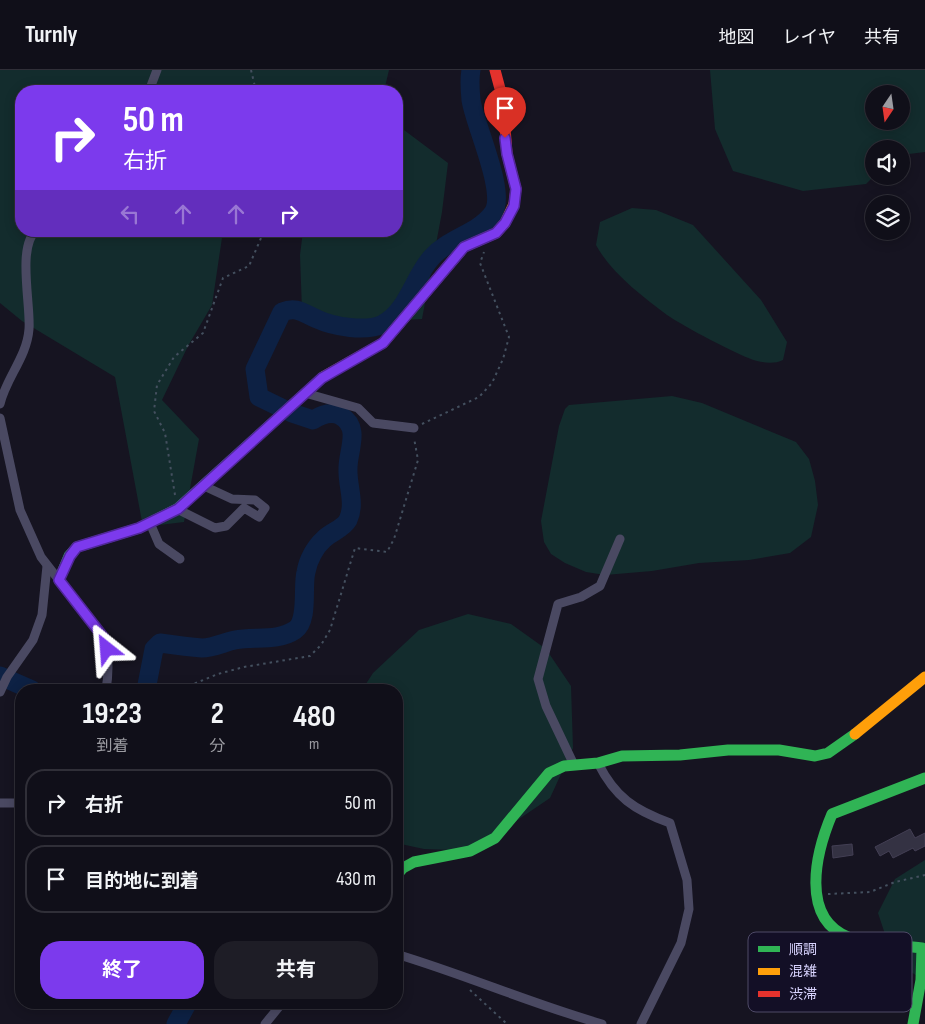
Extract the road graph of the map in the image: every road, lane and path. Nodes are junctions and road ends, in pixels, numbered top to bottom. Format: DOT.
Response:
graph roads {
  1 [pos="157,70"];
  2 [pos="251,70"];
  3 [pos="495,70"];
  4 [pos="151,85"];
  5 [pos="255,85"];
  6 [pos="30,237"];
  7 [pos="261,237"];
  8 [pos="489,237"];
  9 [pos="305,393"];
  10 [pos="0,404"];
  11 [pos="0,418"];
  12 [pos="414,428"];
  13 [pos="204,486"];
  14 [pos="178,509"];
  15 [pos="150,523"];
  16 [pos="620,539"];
  17 [pos="180,559"];
  18 [pos="47,566"];
  19 [pos="59,580"];
  20 [pos="925,677"];
  21 [pos="107,684"];
  22 [pos="193,684"];
  23 [pos="0,692"];
  24 [pos="598,763"];
  25 [pos="574,765"];
  26 [pos="925,778"];
  27 [pos="0,803"];
  28 [pos="15,803"];
  29 [pos="403,868"];
  30 [pos="925,875"];
  31 [pos="815,895"];
  32 [pos="836,932"];
  33 [pos="912,947"];
  34 [pos="403,956"];
  35 [pos="466,987"];
  36 [pos="277,1009"];
  37 [pos="265,1024"];
  38 [pos="507,1024"];
  39 [pos="602,1024"];
  40 [pos="641,1024"];
  41 [pos="913,1024"];
  1 -- 4 [label="street"];
  2 -- 5 [label="path"];
  3 -- 8 [label="street"];
  6 -- 10 [label="street"];
  7 -- 14 [label="path"];
  8 -- 9 [label="street"];
  8 -- 12 [label="path"];
  9 -- 12 [label="street"];
  9 -- 13 [label="street"];
  11 -- 18 [label="street"];
  12 -- 22 [label="path"];
  13 -- 14 [label="street"];
  13 -- 14 [label="street"];
  14 -- 15 [label="street"];
  15 -- 17 [label="street"];
  15 -- 19 [label="street"];
  16 -- 25 [label="street"];
  18 -- 19 [label="street"];
  18 -- 23 [label="street"];
  19 -- 21 [label="street"];
  20 -- 24 [label="street"];
  24 -- 25 [label="street"];
  24 -- 40 [label="street"];
  25 -- 29 [label="street"];
  26 -- 31 [label="street"];
  27 -- 28 [label="street"];
  30 -- 31 [label="path"];
  31 -- 32 [label="street"];
  33 -- 41 [label="street"];
  34 -- 39 [label="street"];
  35 -- 38 [label="path"];
  36 -- 37 [label="street"];
}
